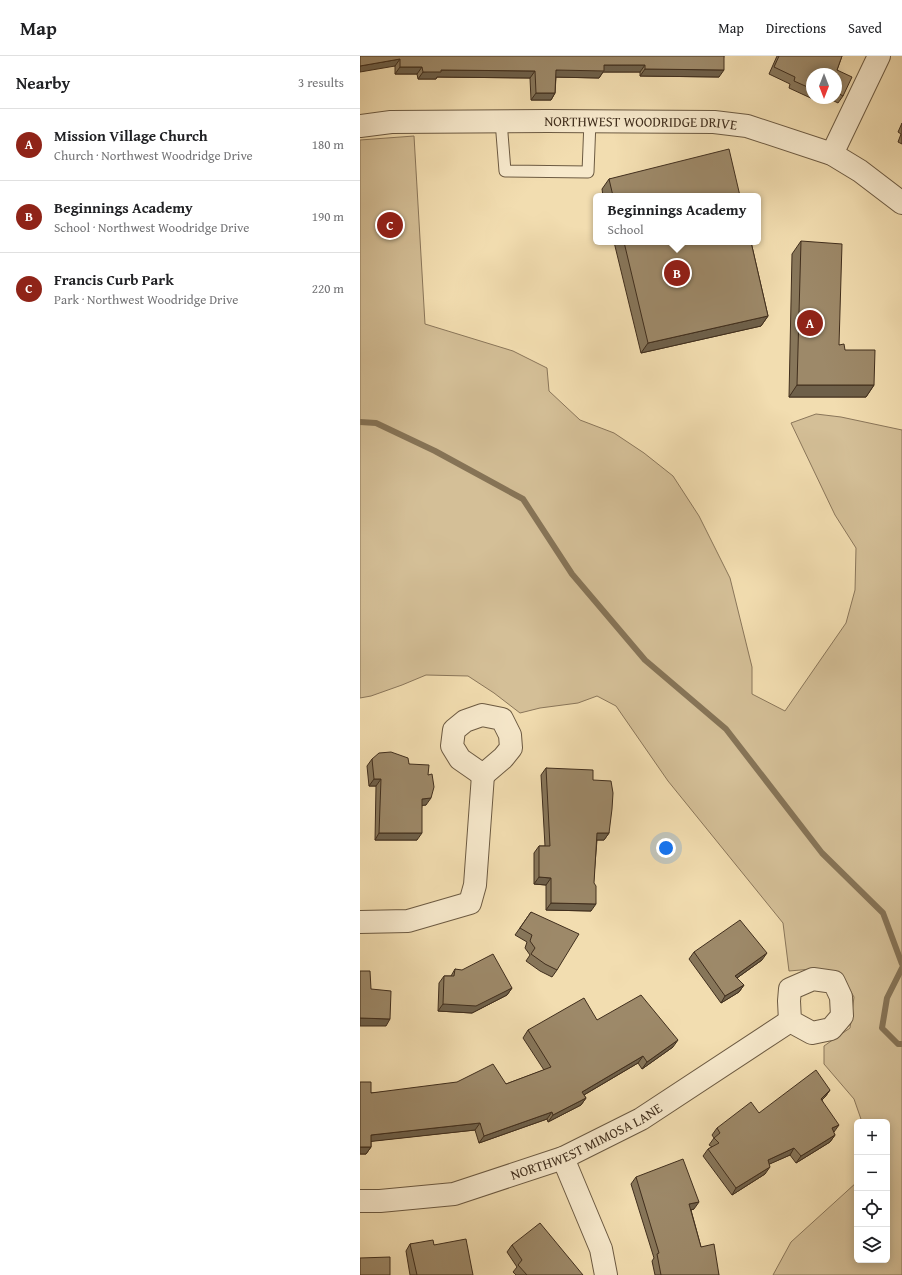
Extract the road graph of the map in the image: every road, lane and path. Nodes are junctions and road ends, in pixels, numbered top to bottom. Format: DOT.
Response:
graph roads {
  1 [pos="879,56"];
  2 [pos="501,121"];
  3 [pos="590,121"];
  4 [pos="360,126"];
  5 [pos="832,154"];
  6 [pos="902,203"];
  7 [pos="483,775"];
  8 [pos="360,922"];
  9 [pos="790,1022"];
  10 [pos="564,1158"];
  11 [pos="360,1201"];
  12 [pos="606,1275"];
  1 -- 5 [label="street"];
  2 -- 3 [label="street, NORTHWEST WOODRIDGE DRIVE"];
  2 -- 3 [label="lane"];
  2 -- 4 [label="street, NORTHWEST WOODRIDGE DRIVE"];
  3 -- 5 [label="street, NORTHWEST WOODRIDGE DRIVE"];
  5 -- 6 [label="street, NORTHWEST WOODRIDGE DRIVE"];
  7 -- 8 [label="street"];
  9 -- 10 [label="street, NORTHWEST MIMOSA LANE"];
  10 -- 11 [label="street, NORTHWEST MIMOSA LANE"];
  10 -- 12 [label="street"];
}
